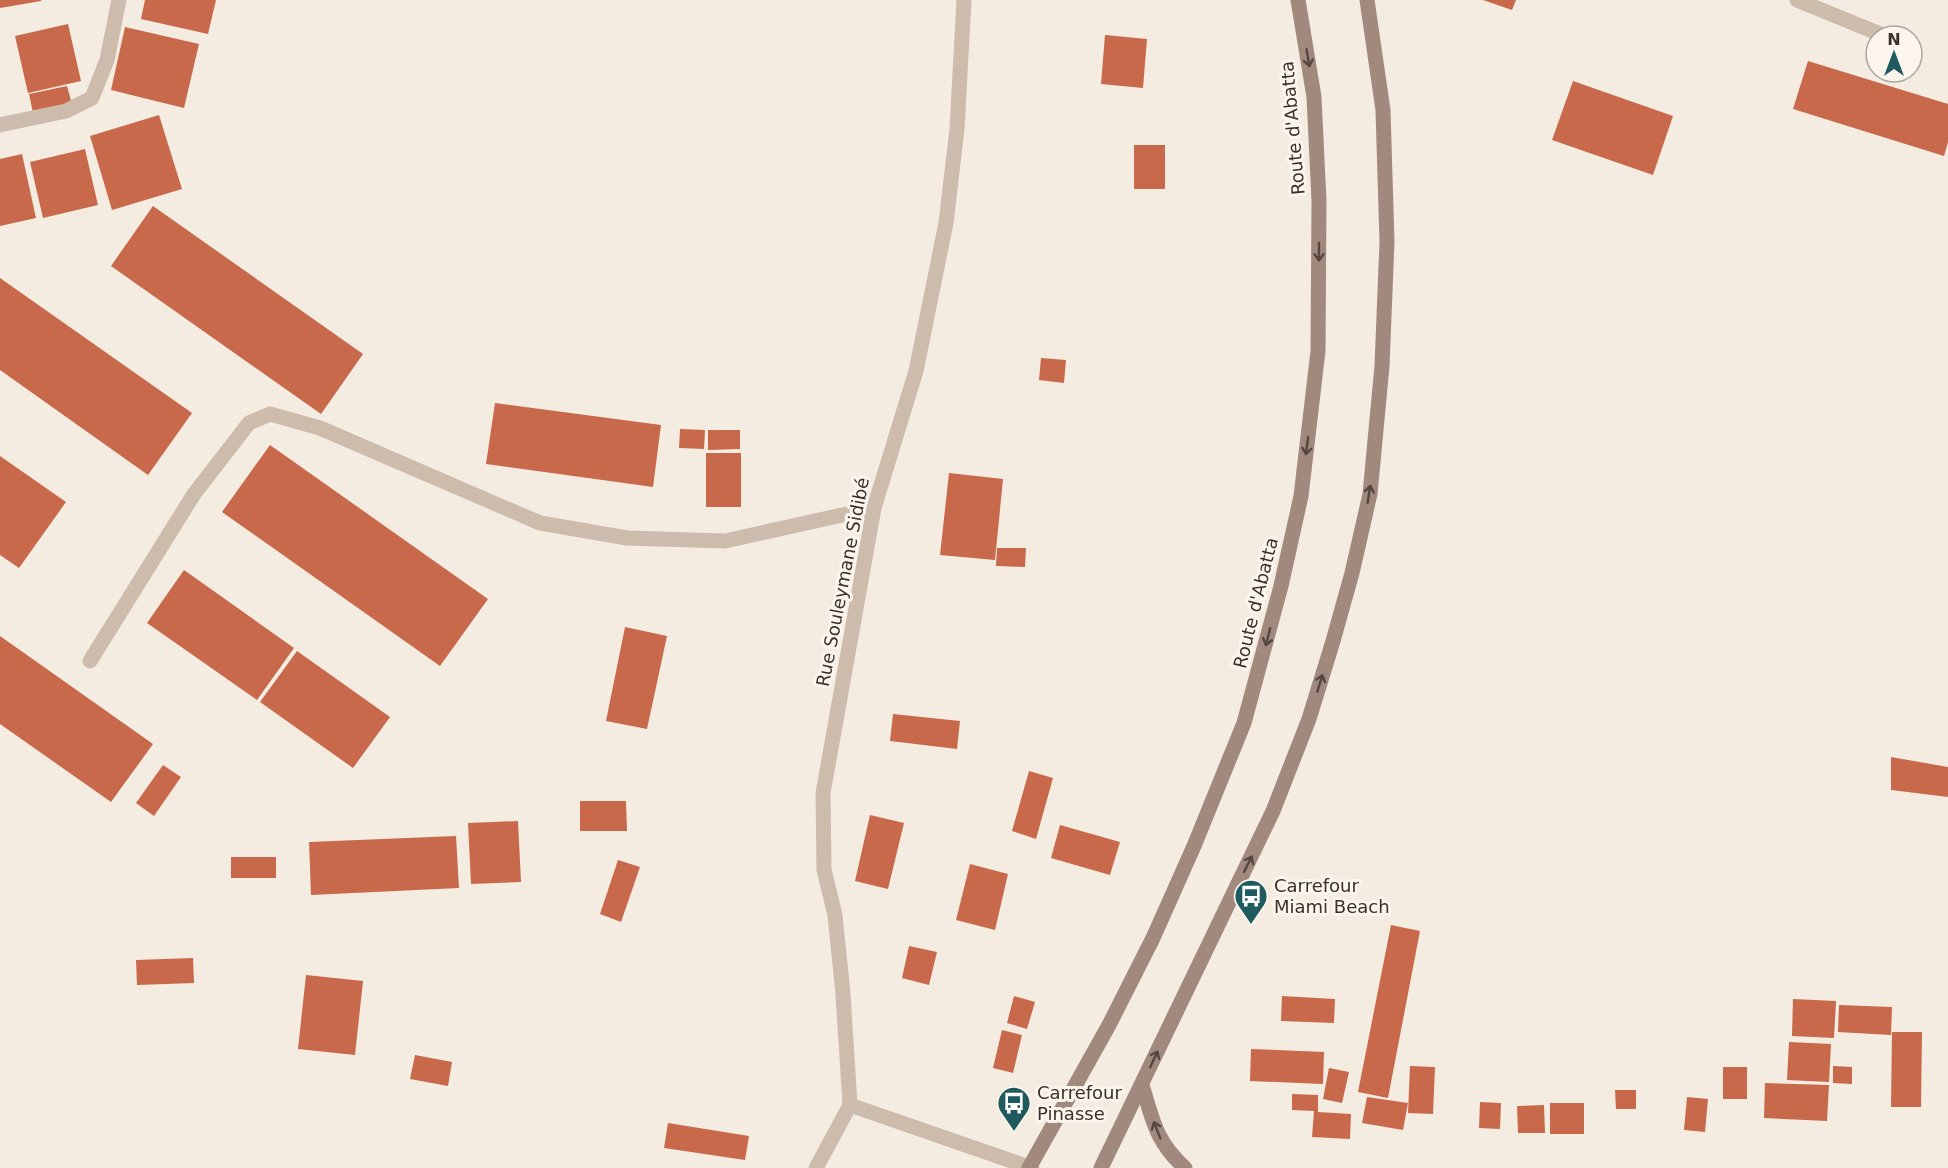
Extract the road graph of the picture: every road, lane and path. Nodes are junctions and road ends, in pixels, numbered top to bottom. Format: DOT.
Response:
graph roads {
  1 [pos="118,0"];
  2 [pos="964,0"];
  3 [pos="1298,0"];
  4 [pos="1367,0"];
  5 [pos="1797,0"];
  6 [pos="1864,27"];
  7 [pos="0,125"];
  8 [pos="874,508"];
  9 [pos="90,661"];
  10 [pos="1142,1085"];
  11 [pos="850,1106"];
  12 [pos="816,1168"];
  13 [pos="1030,1168"];
  14 [pos="1101,1168"];
  15 [pos="1185,1168"];
  1 -- 7 [label="street"];
  2 -- 8 [label="street, Rue Souleymane Sidibé"];
  3 -- 13 [label="street, Route d'Abatta, one-way"];
  10 -- 4 [label="street, one-way"];
  5 -- 6 [label="street"];
  8 -- 9 [label="street"];
  8 -- 11 [label="street, Rue Souleymane Sidibé"];
  10 -- 14 [label="street"];
  15 -- 10 [label="street, one-way"];
  11 -- 12 [label="street"];
  11 -- 13 [label="street"];
}
